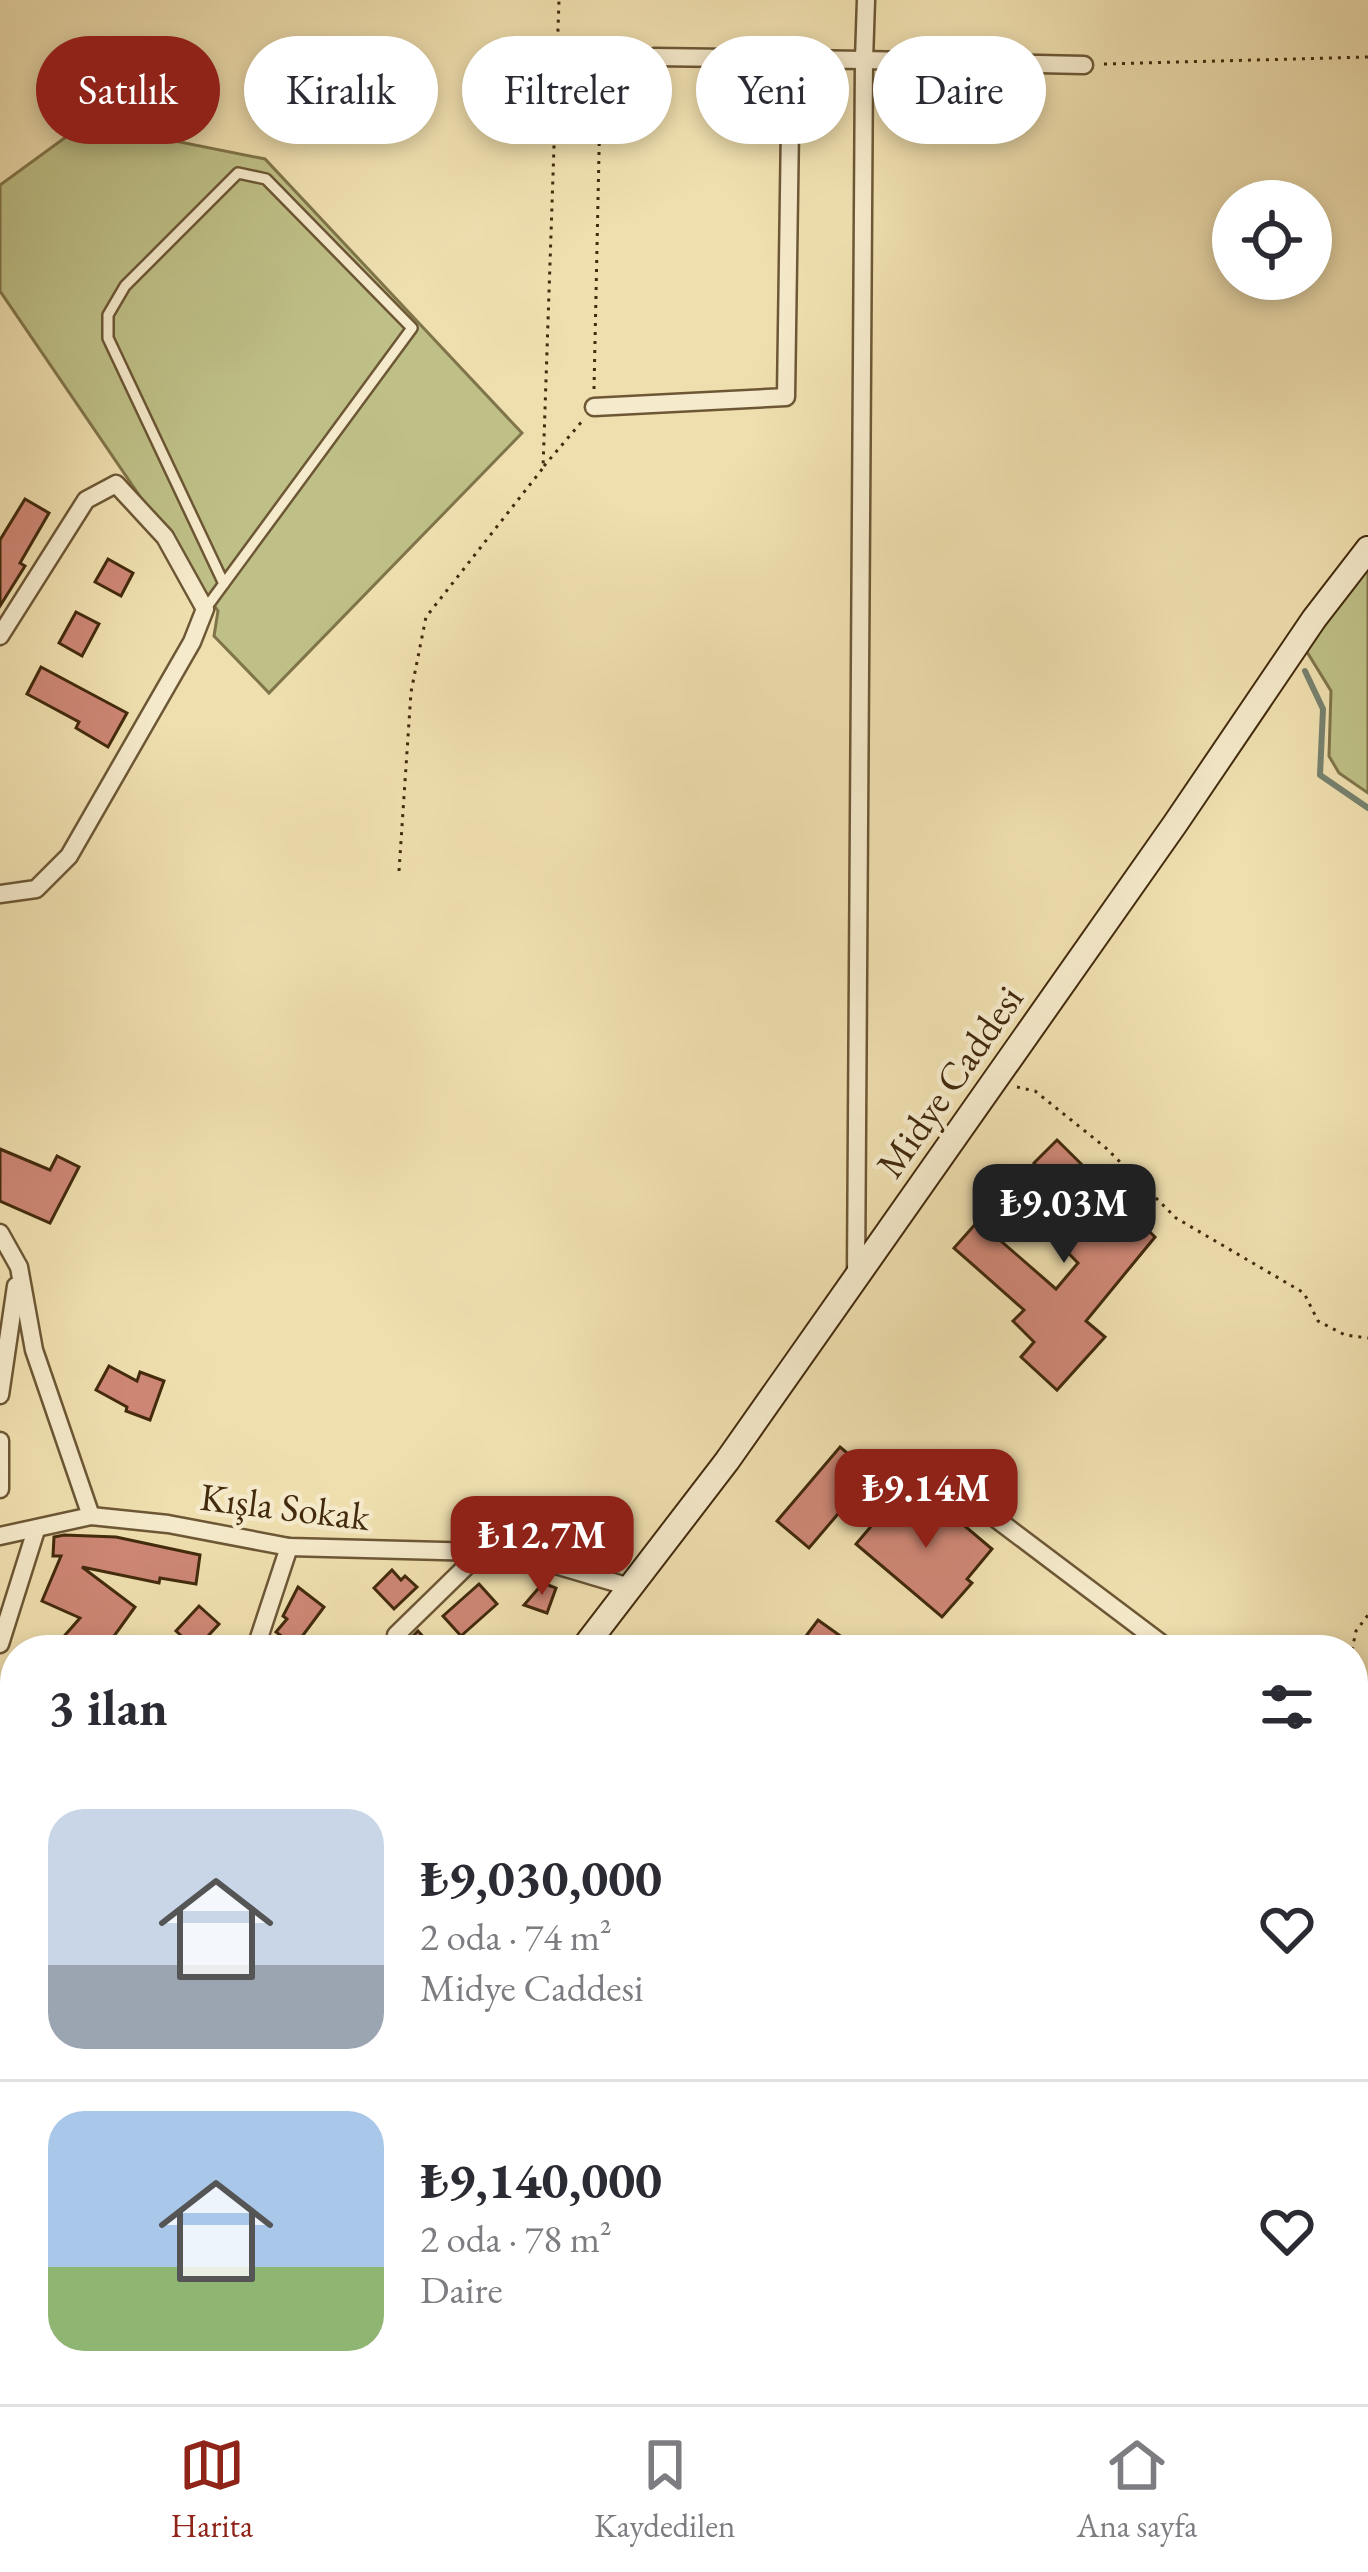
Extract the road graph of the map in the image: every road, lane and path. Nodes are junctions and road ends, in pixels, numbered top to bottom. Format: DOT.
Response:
graph roads {
  1 [pos="559,0"];
  2 [pos="866,0"];
  3 [pos="558,36"];
  4 [pos="1368,57"];
  5 [pos="849,60"];
  6 [pos="864,60"];
  7 [pos="1084,65"];
  8 [pos="554,144"];
  9 [pos="599,144"];
  10 [pos="790,144"];
  11 [pos="594,407"];
  12 [pos="543,468"];
  13 [pos="1368,549"];
  14 [pos="224,584"];
  15 [pos="205,609"];
  16 [pos="0,636"];
  17 [pos="399,871"];
  18 [pos="0,894"];
  19 [pos="992,1082"];
  20 [pos="0,1234"];
  21 [pos="19,1267"];
  22 [pos="856,1278"];
  23 [pos="1368,1338"];
  24 [pos="0,1395"];
  25 [pos="0,1441"];
  26 [pos="0,1490"];
  27 [pos="991,1515"];
  28 [pos="91,1516"];
  29 [pos="36,1530"];
  30 [pos="0,1536"];
  31 [pos="289,1546"];
  32 [pos="481,1552"];
  33 [pos="633,1588"];
  34 [pos="3,1635"];
  35 [pos="260,1635"];
  36 [pos="396,1635"];
  37 [pos="596,1635"];
  38 [pos="1150,1635"];
  1 -- 3 [label="path"];
  2 -- 6 [label="street"];
  4 -- 7 [label="path"];
  5 -- 6 [label="street"];
  6 -- 7 [label="street"];
  6 -- 22 [label="street"];
  8 -- 12 [label="path"];
  9 -- 11 [label="path"];
  10 -- 11 [label="street"];
  11 -- 12 [label="path"];
  12 -- 17 [label="path"];
  13 -- 19 [label="main road, Midye Caddesi"];
  14 -- 14 [label="lane"];
  14 -- 15 [label="lane"];
  15 -- 16 [label="street"];
  15 -- 18 [label="street"];
  19 -- 22 [label="main road, Midye Caddesi"];
  19 -- 23 [label="path"];
  20 -- 21 [label="street"];
  21 -- 24 [label="street"];
  21 -- 28 [label="street"];
  22 -- 33 [label="main road, Midye Caddesi"];
  25 -- 26 [label="street"];
  27 -- 38 [label="street"];
  28 -- 29 [label="street, Kışla Sokak"];
  28 -- 31 [label="street, Kışla Sokak"];
  29 -- 30 [label="street, Kışla Sokak"];
  29 -- 34 [label="street"];
  31 -- 32 [label="street, Kışla Sokak"];
  31 -- 35 [label="street"];
  32 -- 33 [label="street, Kışla Sokak"];
  32 -- 36 [label="street"];
  33 -- 37 [label="main road, Midye Caddesi"];
}
